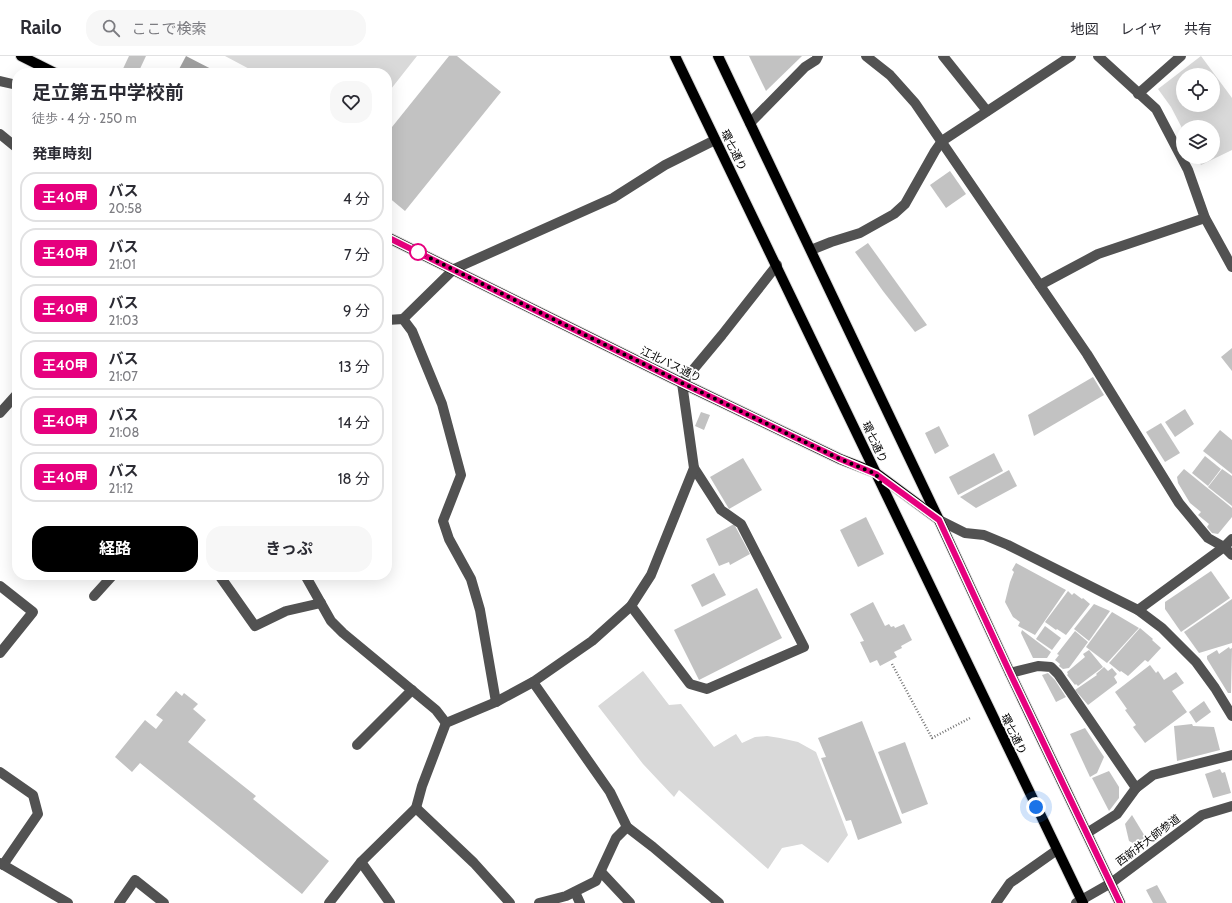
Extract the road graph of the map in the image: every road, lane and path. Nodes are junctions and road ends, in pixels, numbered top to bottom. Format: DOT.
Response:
graph roads {
  1 [pos="23,56"];
  2 [pos="675,56"];
  3 [pos="718,56"];
  4 [pos="818,56"];
  5 [pos="866,56"];
  6 [pos="943,56"];
  7 [pos="1070,56"];
  8 [pos="1098,56"];
  9 [pos="1181,56"];
  10 [pos="46,68"];
  11 [pos="0,81"];
  12 [pos="12,83"];
  13 [pos="1138,94"];
  14 [pos="987,111"];
  15 [pos="750,123"];
  16 [pos="0,134"];
  17 [pos="715,140"];
  18 [pos="942,141"];
  19 [pos="12,144"];
  20 [pos="1205,218"];
  21 [pos="392,239"];
  22 [pos="811,250"];
  23 [pos="777,265"];
  24 [pos="1232,267"];
  25 [pos="454,269"];
  26 [pos="1040,285"];
  27 [pos="403,319"];
  28 [pos="392,320"];
  29 [pos="682,383"];
  30 [pos="12,400"];
  31 [pos="0,413"];
  32 [pos="694,468"];
  33 [pos="876,474"];
  34 [pos="939,520"];
  35 [pos="1232,539"];
  36 [pos="1228,546"];
  37 [pos="1232,555"];
  38 [pos="108,580"];
  39 [pos="223,580"];
  40 [pos="308,580"];
  41 [pos="0,586"];
  42 [pos="94,596"];
  43 [pos="320,603"];
  44 [pos="631,606"];
  45 [pos="1138,610"];
  46 [pos="0,653"];
  47 [pos="892,664"];
  48 [pos="1010,673"];
  49 [pos="532,682"];
  50 [pos="412,690"];
  51 [pos="496,702"];
  52 [pos="1232,716"];
  53 [pos="970,718"];
  54 [pos="446,723"];
  55 [pos="358,745"];
  56 [pos="1232,755"];
  57 [pos="0,772"];
  58 [pos="1136,788"];
  59 [pos="1232,806"];
  60 [pos="416,808"];
  61 [pos="627,827"];
  62 [pos="1087,833"];
  63 [pos="1057,850"];
  64 [pos="361,862"];
  65 [pos="1,864"];
  66 [pos="601,872"];
  67 [pos="1111,883"];
  68 [pos="575,892"];
  69 [pos="1080,902"];
  70 [pos="68,903"];
  71 [pos="119,903"];
  72 [pos="164,903"];
  73 [pos="329,903"];
  74 [pos="390,903"];
  75 [pos="510,903"];
  76 [pos="539,903"];
  77 [pos="580,903"];
  78 [pos="630,903"];
  79 [pos="719,903"];
  80 [pos="996,903"];
  81 [pos="1120,903"];
  1 -- 10 [label="main road"];
  2 -- 17 [label="main road, 環七通り"];
  3 -- 15 [label="main road, 環七通り"];
  4 -- 15 [label="street"];
  5 -- 18 [label="street"];
  6 -- 14 [label="street"];
  7 -- 14 [label="street"];
  8 -- 13 [label="street"];
  9 -- 13 [label="street"];
  11 -- 12 [label="street"];
  13 -- 20 [label="street"];
  14 -- 18 [label="street"];
  15 -- 22 [label="main road, 環七通り"];
  16 -- 19 [label="street"];
  17 -- 23 [label="main road, 環七通り"];
  17 -- 25 [label="street"];
  18 -- 22 [label="street"];
  18 -- 26 [label="street"];
  20 -- 24 [label="street"];
  20 -- 26 [label="street"];
  21 -- 25 [label="main road, 江北バス通り"];
  22 -- 34 [label="main road, 環七通り"];
  23 -- 29 [label="street"];
  23 -- 33 [label="main road, 環七通り"];
  25 -- 27 [label="street"];
  25 -- 29 [label="main road, 江北バス通り"];
  26 -- 36 [label="street"];
  27 -- 28 [label="street"];
  27 -- 51 [label="street"];
  29 -- 32 [label="street"];
  29 -- 33 [label="main road, 江北バス通り"];
  30 -- 31 [label="street"];
  32 -- 44 [label="street"];
  32 -- 44 [label="street"];
  33 -- 34 [label="main road, 江北バス通り"];
  33 -- 63 [label="main road, 環七通り"];
  34 -- 45 [label="street"];
  34 -- 48 [label="main road, 環七通り"];
  35 -- 36 [label="street"];
  36 -- 37 [label="street"];
  36 -- 45 [label="street"];
  38 -- 42 [label="street"];
  39 -- 43 [label="street"];
  40 -- 43 [label="street"];
  41 -- 46 [label="street"];
  43 -- 50 [label="street"];
  44 -- 49 [label="street"];
  45 -- 52 [label="street"];
  47 -- 53 [label="path"];
  48 -- 58 [label="street"];
  48 -- 62 [label="main road, 環七通り"];
  49 -- 51 [label="street"];
  49 -- 61 [label="street"];
  50 -- 54 [label="street"];
  50 -- 55 [label="street"];
  51 -- 54 [label="street"];
  54 -- 60 [label="street"];
  56 -- 58 [label="street"];
  57 -- 65 [label="street"];
  58 -- 62 [label="street"];
  59 -- 67 [label="street, 西新井大師参道"];
  60 -- 64 [label="street"];
  60 -- 75 [label="street"];
  61 -- 66 [label="street"];
  61 -- 79 [label="street"];
  62 -- 67 [label="main road, 環七通り"];
  63 -- 69 [label="main road, 環七通り"];
  63 -- 80 [label="street"];
  64 -- 73 [label="street"];
  64 -- 74 [label="street"];
  65 -- 70 [label="street"];
  66 -- 68 [label="street"];
  66 -- 78 [label="street"];
  67 -- 69 [label="street, 西新井大師参道"];
  67 -- 81 [label="main road, 環七通り"];
  68 -- 76 [label="street"];
  68 -- 77 [label="street"];
  71 -- 72 [label="street"];
}
